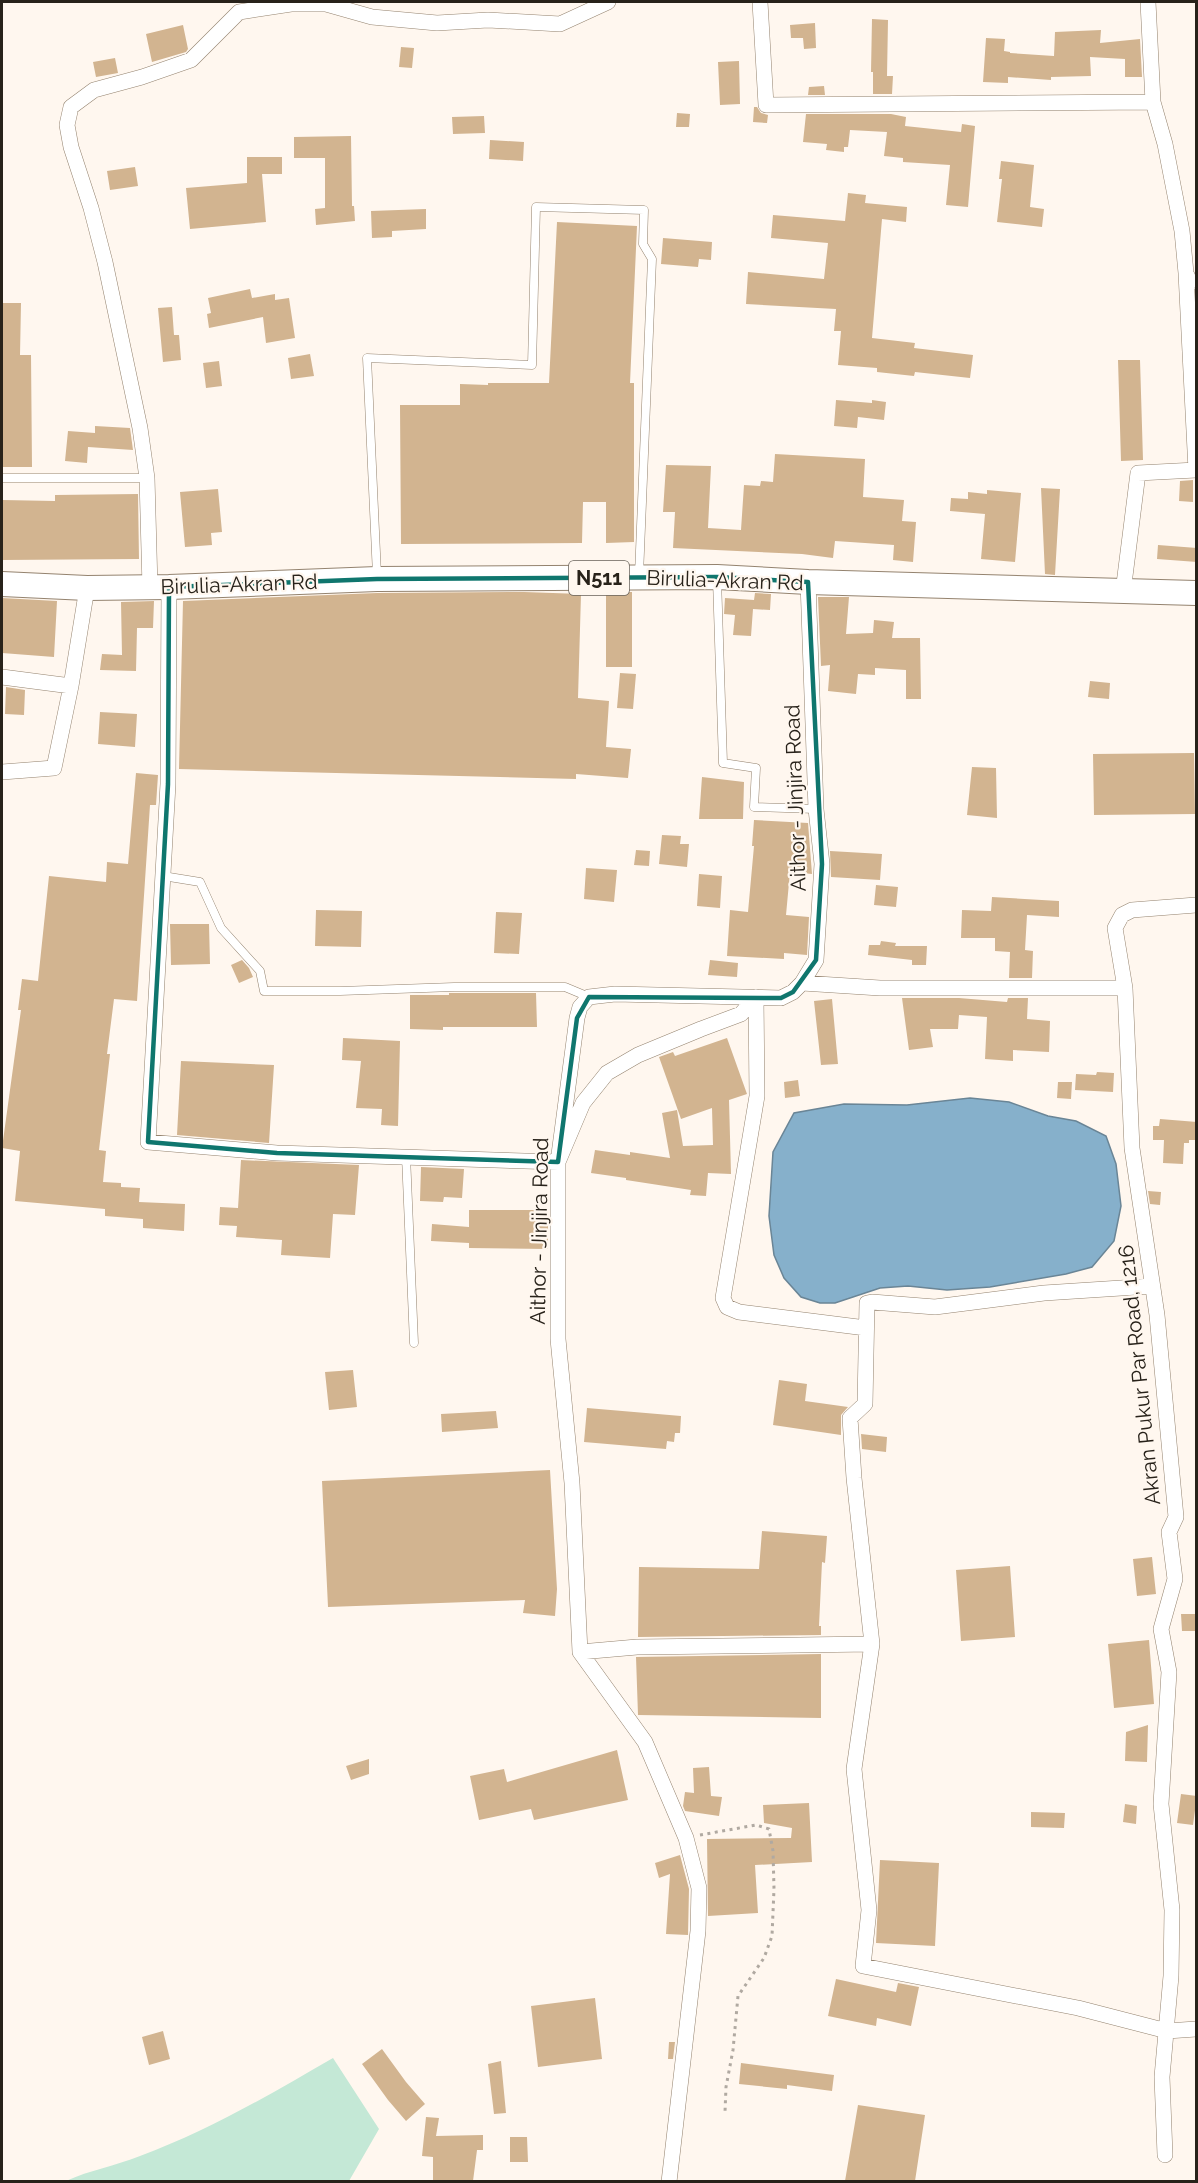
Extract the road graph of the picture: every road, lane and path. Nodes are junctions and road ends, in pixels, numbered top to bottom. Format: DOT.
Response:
graph roads {
  1 [pos="608,2"];
  2 [pos="760,2"];
  3 [pos="1148,2"];
  4 [pos="1153,102"];
  5 [pos="1186,273"];
  6 [pos="1197,295"];
  7 [pos="147,477"];
  8 [pos="2,478"];
  9 [pos="638,578"];
  10 [pos="717,578"];
  11 [pos="377,579"];
  12 [pos="808,582"];
  13 [pos="2,584"];
  14 [pos="159,587"];
  15 [pos="87,588"];
  16 [pos="1123,592"];
  17 [pos="1197,593"];
  18 [pos="2,677"];
  19 [pos="71,686"];
  20 [pos="2,772"];
  21 [pos="816,809"];
  22 [pos="163,876"];
  23 [pos="1197,905"];
  24 [pos="802,983"];
  25 [pos="1125,988"];
  26 [pos="589,997"];
  27 [pos="756,997"];
  28 [pos="406,1156"];
  29 [pos="558,1162"];
  30 [pos="1152,1286"];
  31 [pos="866,1328"];
  32 [pos="414,1343"];
  33 [pos="872,1644"];
  34 [pos="580,1652"];
  35 [pos="686,1838"];
  36 [pos="1197,2029"];
  37 [pos="1167,2031"];
  38 [pos="725,2112"];
  39 [pos="1165,2155"];
  40 [pos="669,2181"];
  1 -- 7 [label="street"];
  2 -- 4 [label="street"];
  3 -- 4 [label="street"];
  4 -- 5 [label="street"];
  5 -- 6 [label="street"];
  5 -- 16 [label="street"];
  7 -- 8 [label="lane"];
  7 -- 14 [label="street"];
  9 -- 10 [label="highway, Birulia-Akran Rd / N511"];
  9 -- 11 [label="highway, Birulia-Akran Rd / N511"];
  9 -- 11 [label="lane"];
  10 -- 12 [label="highway, Birulia-Akran Rd / N511"];
  10 -- 21 [label="lane"];
  11 -- 14 [label="highway, Birulia-Akran Rd / N511"];
  12 -- 16 [label="highway, Birulia-Akran Rd / N511"];
  12 -- 21 [label="street, Aithor - Jinjira Road"];
  13 -- 15 [label="highway, Birulia-Akran Rd / N511"];
  14 -- 15 [label="highway, Birulia-Akran Rd / N511"];
  14 -- 22 [label="street"];
  15 -- 19 [label="street"];
  16 -- 17 [label="highway, Birulia-Akran Rd / N511"];
  18 -- 19 [label="street"];
  19 -- 20 [label="street"];
  21 -- 24 [label="street, Aithor - Jinjira Road"];
  22 -- 26 [label="lane"];
  22 -- 28 [label="street"];
  23 -- 25 [label="street, Akran Pukur Par Road, 1216"];
  24 -- 25 [label="street"];
  24 -- 27 [label="street"];
  25 -- 30 [label="street, Akran Pukur Par Road, 1216"];
  26 -- 27 [label="street"];
  26 -- 29 [label="street, Aithor - Jinjira Road"];
  27 -- 29 [label="street"];
  27 -- 31 [label="street"];
  28 -- 29 [label="street"];
  28 -- 32 [label="lane"];
  29 -- 34 [label="street, Aithor - Jinjira Road"];
  30 -- 31 [label="street"];
  30 -- 37 [label="street, Akran Pukur Par Road, 1216"];
  31 -- 33 [label="street"];
  33 -- 34 [label="street"];
  33 -- 37 [label="street"];
  34 -- 35 [label="street"];
  35 -- 38 [label="path"];
  35 -- 40 [label="street"];
  36 -- 37 [label="street"];
  37 -- 39 [label="street, Akran Pukur Par Road, 1216"];
}
